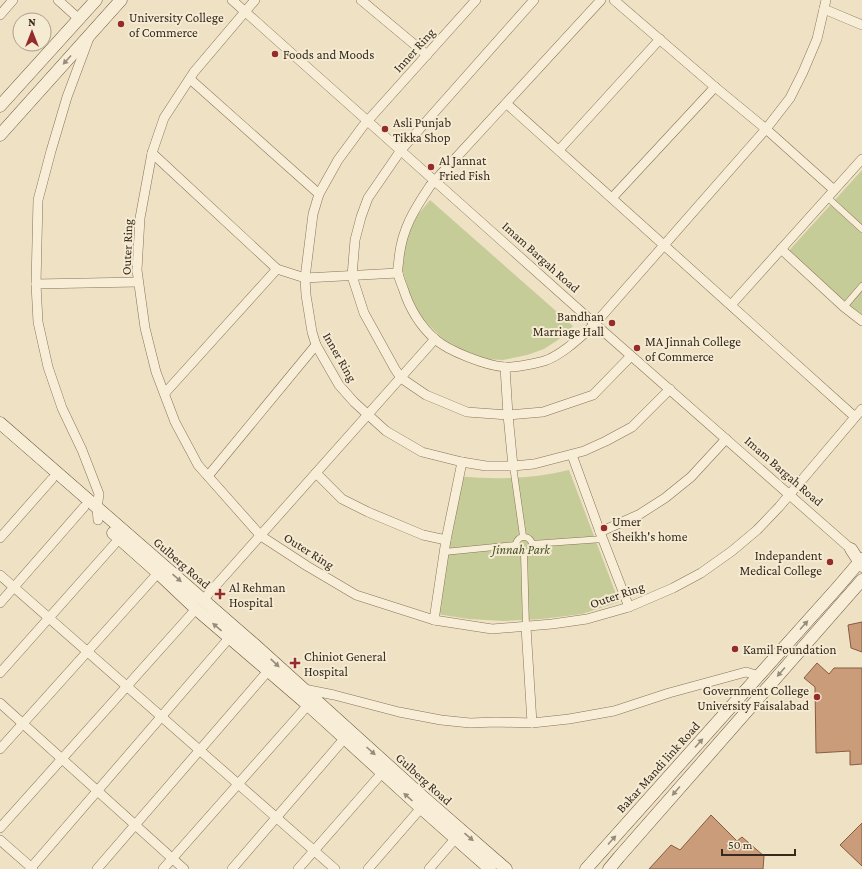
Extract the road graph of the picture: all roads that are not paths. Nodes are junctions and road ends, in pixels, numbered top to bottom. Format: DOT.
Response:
graph roads {
  1 [pos="13,0"];
  2 [pos="58,0"];
  3 [pos="96,0"];
  4 [pos="121,0"];
  5 [pos="232,0"];
  6 [pos="256,0"];
  7 [pos="361,0"];
  8 [pos="476,0"];
  9 [pos="534,0"];
  10 [pos="601,0"];
  11 [pos="614,0"];
  12 [pos="825,5"];
  13 [pos="245,12"];
  14 [pos="0,15"];
  15 [pos="79,19"];
  16 [pos="862,25"];
  17 [pos="91,33"];
  18 [pos="660,39"];
  19 [pos="427,55"];
  20 [pos="190,79"];
  21 [pos="715,87"];
  22 [pos="507,104"];
  23 [pos="0,106"];
  24 [pos="368,121"];
  25 [pos="766,128"];
  26 [pos="0,135"];
  27 [pos="401,150"];
  28 [pos="559,150"];
  29 [pos="152,153"];
  30 [pos="862,159"];
  31 [pos="436,182"];
  32 [pos="833,189"];
  33 [pos="318,194"];
  34 [pos="827,197"];
  35 [pos="612,198"];
  36 [pos="862,229"];
  37 [pos="664,245"];
  38 [pos="781,249"];
  39 [pos="277,269"];
  40 [pos="398,273"];
  41 [pos="352,276"];
  42 [pos="305,278"];
  43 [pos="138,282"];
  44 [pos="36,284"];
  45 [pos="862,286"];
  46 [pos="730,304"];
  47 [pos="844,307"];
  48 [pos="862,321"];
  49 [pos="595,324"];
  50 [pos="436,340"];
  51 [pos="316,345"];
  52 [pos="631,356"];
  53 [pos="505,367"];
  54 [pos="401,378"];
  55 [pos="670,389"];
  56 [pos="165,394"];
  57 [pos="862,409"];
  58 [pos="368,415"];
  59 [pos="508,415"];
  60 [pos="855,417"];
  61 [pos="0,423"];
  62 [pos="0,434"];
  63 [pos="726,439"];
  64 [pos="572,455"];
  65 [pos="462,462"];
  66 [pos="513,466"];
  67 [pos="316,473"];
  68 [pos="208,476"];
  69 [pos="52,479"];
  70 [pos="789,495"];
  71 [pos="84,507"];
  72 [pos="98,514"];
  73 [pos="261,536"];
  74 [pos="523,536"];
  75 [pos="601,536"];
  76 [pos="0,538"];
  77 [pos="119,539"];
  78 [pos="446,540"];
  79 [pos="532,544"];
  80 [pos="515,545"];
  81 [pos="851,549"];
  82 [pos="444,552"];
  83 [pos="524,553"];
  84 [pos="861,561"];
  85 [pos="158,573"];
  86 [pos="0,575"];
  87 [pos="862,580"];
  88 [pos="14,586"];
  89 [pos="0,603"];
  90 [pos="200,604"];
  91 [pos="629,606"];
  92 [pos="49,617"];
  93 [pos="434,620"];
  94 [pos="526,627"];
  95 [pos="230,637"];
  96 [pos="88,651"];
  97 [pos="268,671"];
  98 [pos="0,673"];
  99 [pos="759,676"];
  100 [pos="127,686"];
  101 [pos="286,686"];
  102 [pos="302,688"];
  103 [pos="0,703"];
  104 [pos="308,704"];
  105 [pos="162,716"];
  106 [pos="22,724"];
  107 [pos="532,724"];
  108 [pos="344,738"];
  109 [pos="0,749"];
  110 [pos="200,750"];
  111 [pos="62,759"];
  112 [pos="382,773"];
  113 [pos="238,784"];
  114 [pos="98,791"];
  115 [pos="421,808"];
  116 [pos="276,817"];
  117 [pos="135,825"];
  118 [pos="0,828"];
  119 [pos="455,839"];
  120 [pos="0,840"];
  121 [pos="314,850"];
  122 [pos="172,858"];
  123 [pos="32,868"];
  124 [pos="98,869"];
  125 [pos="163,869"];
  126 [pos="184,869"];
  127 [pos="232,869"];
  128 [pos="298,869"];
  129 [pos="335,869"];
  130 [pos="368,869"];
  131 [pos="429,869"];
  132 [pos="490,869"];
  133 [pos="506,869"];
  134 [pos="586,869"];
  135 [pos="609,869"];
  1 -- 14 [label="street"];
  2 -- 15 [label="street"];
  3 -- 15 [label="main road"];
  4 -- 17 [label="main road"];
  5 -- 13 [label="street, Imam Bargah Road"];
  6 -- 13 [label="street, Outer Ring"];
  7 -- 19 [label="street"];
  8 -- 19 [label="street, Inner Ring"];
  9 -- 27 [label="street"];
  10 -- 22 [label="street"];
  11 -- 18 [label="street"];
  12 -- 16 [label="street"];
  12 -- 25 [label="street"];
  13 -- 20 [label="street, Outer Ring"];
  13 -- 24 [label="street, Imam Bargah Road"];
  15 -- 23 [label="main road"];
  17 -- 26 [label="main road, one-way"];
  17 -- 44 [label="street"];
  18 -- 21 [label="street"];
  18 -- 28 [label="street"];
  19 -- 24 [label="street, Inner Ring"];
  20 -- 29 [label="street, Outer Ring"];
  20 -- 33 [label="street"];
  21 -- 25 [label="street"];
  21 -- 35 [label="street"];
  22 -- 28 [label="street"];
  22 -- 31 [label="street"];
  24 -- 27 [label="street, Imam Bargah Road"];
  24 -- 33 [label="street, Inner Ring"];
  25 -- 32 [label="street"];
  25 -- 37 [label="street"];
  27 -- 31 [label="street, Imam Bargah Road"];
  27 -- 41 [label="street"];
  28 -- 35 [label="street"];
  29 -- 39 [label="street"];
  29 -- 43 [label="street, Outer Ring"];
  30 -- 32 [label="street"];
  31 -- 40 [label="street"];
  31 -- 49 [label="street, Imam Bargah Road"];
  32 -- 34 [label="street"];
  33 -- 42 [label="street, Inner Ring"];
  34 -- 36 [label="street"];
  34 -- 38 [label="street"];
  35 -- 37 [label="street"];
  37 -- 46 [label="street"];
  37 -- 49 [label="street"];
  38 -- 46 [label="street"];
  38 -- 47 [label="street"];
  39 -- 42 [label="street"];
  39 -- 56 [label="street"];
  40 -- 41 [label="street"];
  40 -- 50 [label="street"];
  41 -- 42 [label="street"];
  41 -- 54 [label="street"];
  42 -- 51 [label="street, Inner Ring"];
  43 -- 44 [label="street"];
  43 -- 56 [label="street, Outer Ring"];
  44 -- 72 [label="street"];
  45 -- 47 [label="street"];
  46 -- 60 [label="street"];
  47 -- 48 [label="street"];
  49 -- 52 [label="street, Imam Bargah Road"];
  49 -- 53 [label="street"];
  50 -- 53 [label="street"];
  50 -- 54 [label="street"];
  51 -- 58 [label="street, Inner Ring"];
  51 -- 68 [label="street"];
  52 -- 55 [label="street, Imam Bargah Road"];
  52 -- 59 [label="street"];
  53 -- 59 [label="street"];
  54 -- 58 [label="street"];
  54 -- 59 [label="street"];
  55 -- 63 [label="street, Imam Bargah Road"];
  55 -- 64 [label="street, Inner Ring"];
  56 -- 68 [label="street, Outer Ring"];
  57 -- 60 [label="street, Outer Ring"];
  58 -- 65 [label="street, Inner Ring"];
  58 -- 67 [label="street"];
  59 -- 66 [label="street"];
  60 -- 70 [label="street, Outer Ring"];
  61 -- 72 [label="main road, Gulberg Road"];
  62 -- 69 [label="main road, Gulberg Road"];
  63 -- 70 [label="street, Imam Bargah Road"];
  63 -- 75 [label="street"];
  64 -- 66 [label="street, Inner Ring"];
  64 -- 75 [label="street"];
  65 -- 66 [label="street, Inner Ring"];
  65 -- 78 [label="street"];
  66 -- 74 [label="street"];
  67 -- 73 [label="street"];
  67 -- 78 [label="street"];
  68 -- 73 [label="street, Outer Ring"];
  69 -- 71 [label="main road, Gulberg Road"];
  69 -- 76 [label="street"];
  70 -- 81 [label="street, Imam Bargah Road"];
  70 -- 91 [label="street, Outer Ring"];
  71 -- 72 [label="main road, Gulberg Road"];
  71 -- 88 [label="street"];
  72 -- 77 [label="main road, Gulberg Road"];
  72 -- 90 [label="main road, Gulberg Road, one-way"];
  73 -- 90 [label="street"];
  73 -- 93 [label="street, Outer Ring"];
  74 -- 79 [label="street"];
  74 -- 80 [label="street"];
  75 -- 79 [label="street"];
  75 -- 91 [label="street"];
  77 -- 85 [label="main road, Gulberg Road"];
  77 -- 92 [label="street"];
  78 -- 82 [label="street"];
  79 -- 83 [label="street"];
  80 -- 82 [label="street"];
  80 -- 83 [label="street"];
  81 -- 84 [label="main road, Imam Bargah Road"];
  82 -- 93 [label="street"];
  83 -- 94 [label="street"];
  99 -- 84 [label="main road, Bakar Mandi link Road, one-way"];
  85 -- 90 [label="main road, Gulberg Road"];
  85 -- 96 [label="street"];
  86 -- 88 [label="street"];
  87 -- 135 [label="main road, one-way"];
  88 -- 89 [label="street"];
  88 -- 92 [label="street"];
  95 -- 90 [label="main road, Gulberg Road, one-way"];
  90 -- 100 [label="street"];
  90 -- 102 [label="main road, Gulberg Road, one-way"];
  91 -- 94 [label="street, Outer Ring"];
  92 -- 96 [label="street"];
  92 -- 98 [label="street"];
  93 -- 94 [label="street, Outer Ring"];
  94 -- 107 [label="street"];
  95 -- 97 [label="main road, Gulberg Road"];
  95 -- 105 [label="street"];
  96 -- 100 [label="street"];
  96 -- 106 [label="street"];
  97 -- 101 [label="main road, Gulberg Road"];
  97 -- 110 [label="street"];
  99 -- 107 [label="street"];
  134 -- 99 [label="main road, Bakar Mandi link Road, one-way"];
  100 -- 105 [label="street"];
  100 -- 111 [label="street"];
  101 -- 102 [label="street"];
  101 -- 104 [label="main road, Gulberg Road"];
  102 -- 107 [label="street"];
  102 -- 133 [label="main road, Gulberg Road, one-way"];
  103 -- 106 [label="street"];
  104 -- 108 [label="main road, Gulberg Road"];
  104 -- 113 [label="street"];
  105 -- 110 [label="street"];
  105 -- 114 [label="street"];
  106 -- 109 [label="street"];
  106 -- 111 [label="street"];
  108 -- 112 [label="main road, Gulberg Road"];
  108 -- 116 [label="street"];
  110 -- 113 [label="street"];
  110 -- 117 [label="street"];
  111 -- 114 [label="street"];
  111 -- 118 [label="street"];
  115 -- 112 [label="main road, Gulberg Road, one-way"];
  112 -- 121 [label="street"];
  113 -- 116 [label="street"];
  113 -- 122 [label="street"];
  114 -- 117 [label="street"];
  114 -- 123 [label="street"];
  115 -- 119 [label="main road, Gulberg Road"];
  115 -- 130 [label="street"];
  116 -- 121 [label="street"];
  116 -- 127 [label="street"];
  117 -- 122 [label="street"];
  117 -- 124 [label="street"];
  119 -- 131 [label="street"];
  119 -- 132 [label="main road, Gulberg Road"];
  120 -- 123 [label="street"];
  121 -- 128 [label="street"];
  121 -- 129 [label="street"];
  122 -- 125 [label="street"];
  122 -- 126 [label="street"];
}
